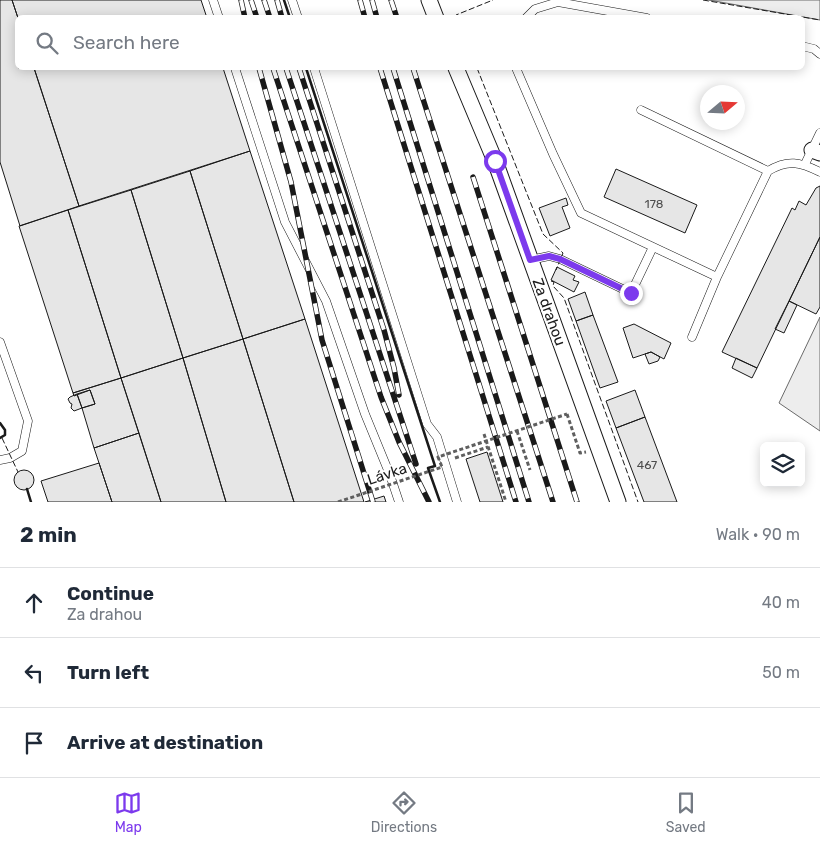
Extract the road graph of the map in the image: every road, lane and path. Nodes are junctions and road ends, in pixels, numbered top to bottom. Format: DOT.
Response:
graph roads {
  1 [pos="213,0"];
  2 [pos="292,0"];
  3 [pos="429,0"];
  4 [pos="218,15"];
  5 [pos="297,15"];
  6 [pos="435,15"];
  7 [pos="529,15"];
  8 [pos="630,15"];
  9 [pos="805,47"];
  10 [pos="820,54"];
  11 [pos="236,70"];
  12 [pos="315,70"];
  13 [pos="457,70"];
  14 [pos="517,70"];
  15 [pos="641,110"];
  16 [pos="820,133"];
  17 [pos="816,152"];
  18 [pos="805,164"];
  19 [pos="768,171"];
  20 [pos="820,172"];
  21 [pos="653,247"];
  22 [pos="530,260"];
  23 [pos="717,277"];
  24 [pos="692,337"];
  25 [pos="0,342"];
  26 [pos="517,431"];
  27 [pos="484,434"];
  28 [pos="488,447"];
  29 [pos="579,449"];
  30 [pos="0,460"];
  31 [pos="443,465"];
  32 [pos="530,470"];
  33 [pos="338,502"];
  34 [pos="399,502"];
  35 [pos="457,502"];
  36 [pos="506,502"];
  37 [pos="618,502"];
  1 -- 4 [label="lane"];
  2 -- 5 [label="lane"];
  3 -- 6 [label="street"];
  7 -- 8 [label="lane"];
  9 -- 10 [label="lane"];
  11 -- 34 [label="lane"];
  12 -- 31 [label="lane"];
  13 -- 22 [label="street, Za drahou"];
  14 -- 21 [label="lane"];
  15 -- 19 [label="lane"];
  16 -- 17 [label="lane"];
  17 -- 18 [label="lane"];
  18 -- 19 [label="lane"];
  18 -- 20 [label="lane"];
  19 -- 23 [label="lane"];
  21 -- 22 [label="lane"];
  21 -- 23 [label="lane"];
  22 -- 37 [label="street, Za drahou"];
  23 -- 24 [label="lane"];
  25 -- 30 [label="lane"];
  26 -- 29 [label="path, bridge"];
  26 -- 31 [label="path, bridge"];
  26 -- 32 [label="path"];
  27 -- 28 [label="path"];
  28 -- 31 [label="path, Lávka"];
  28 -- 36 [label="path"];
  31 -- 33 [label="path, Lávka, bridge"];
  31 -- 35 [label="lane"];
}
